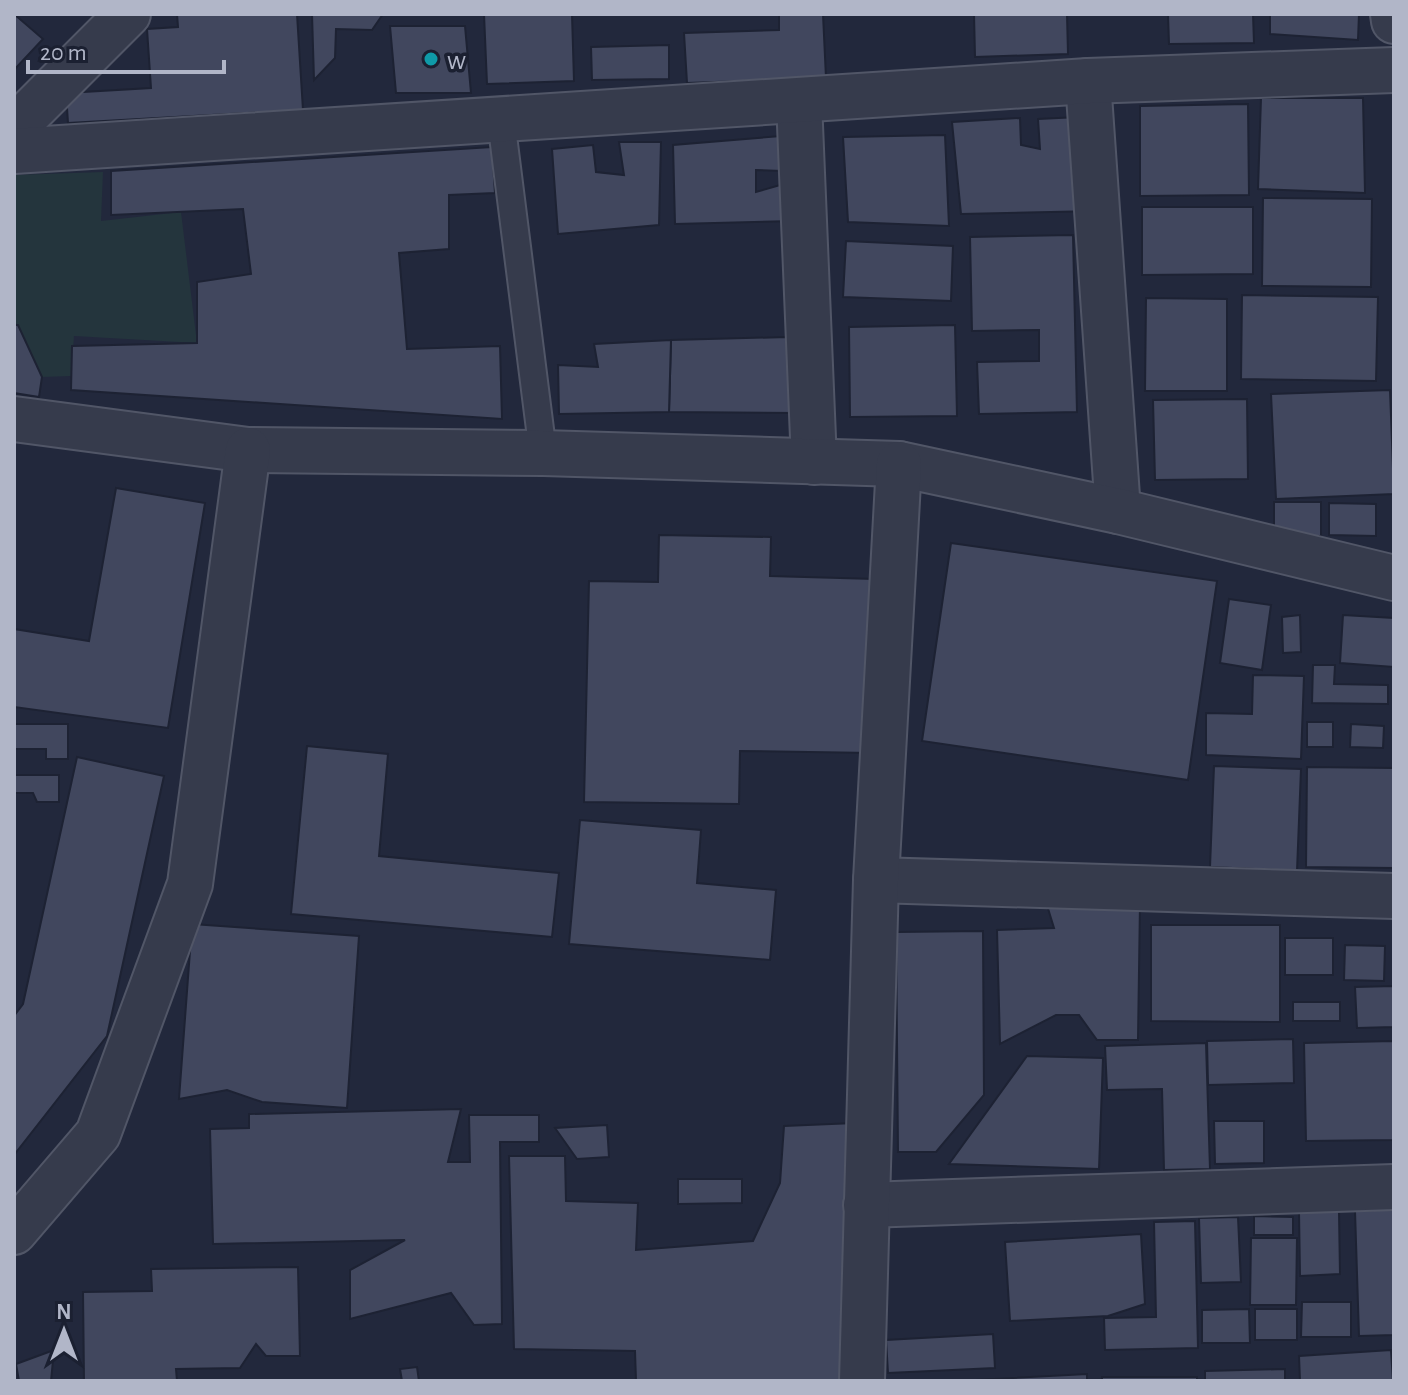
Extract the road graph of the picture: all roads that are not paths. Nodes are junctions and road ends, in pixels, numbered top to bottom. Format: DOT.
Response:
graph roads {
  1 [pos="128,14"];
  2 [pos="1393,14"];
  3 [pos="1394,21"];
  4 [pos="1394,70"];
  5 [pos="1088,81"];
  6 [pos="799,101"];
  7 [pos="501,120"];
  8 [pos="14,128"];
  9 [pos="14,151"];
  10 [pos="14,419"];
  11 [pos="248,450"];
  12 [pos="543,453"];
  13 [pos="814,462"];
  14 [pos="899,464"];
  15 [pos="1118,511"];
  16 [pos="1394,578"];
  17 [pos="876,880"];
  18 [pos="1394,896"];
  19 [pos="1394,1187"];
  20 [pos="866,1205"];
  21 [pos="14,1232"];
  22 [pos="862,1381"];
  1 -- 8 [label="street"];
  2 -- 3 [label="street"];
  4 -- 5 [label="street"];
  5 -- 6 [label="street"];
  5 -- 15 [label="street"];
  6 -- 7 [label="street"];
  6 -- 13 [label="street"];
  7 -- 9 [label="street"];
  7 -- 12 [label="lane"];
  10 -- 11 [label="street"];
  11 -- 12 [label="street"];
  11 -- 21 [label="street"];
  12 -- 13 [label="street"];
  13 -- 14 [label="street"];
  14 -- 15 [label="street"];
  14 -- 17 [label="street"];
  15 -- 16 [label="street"];
  17 -- 18 [label="street"];
  17 -- 20 [label="street"];
  19 -- 20 [label="street"];
  20 -- 22 [label="street"];
}
